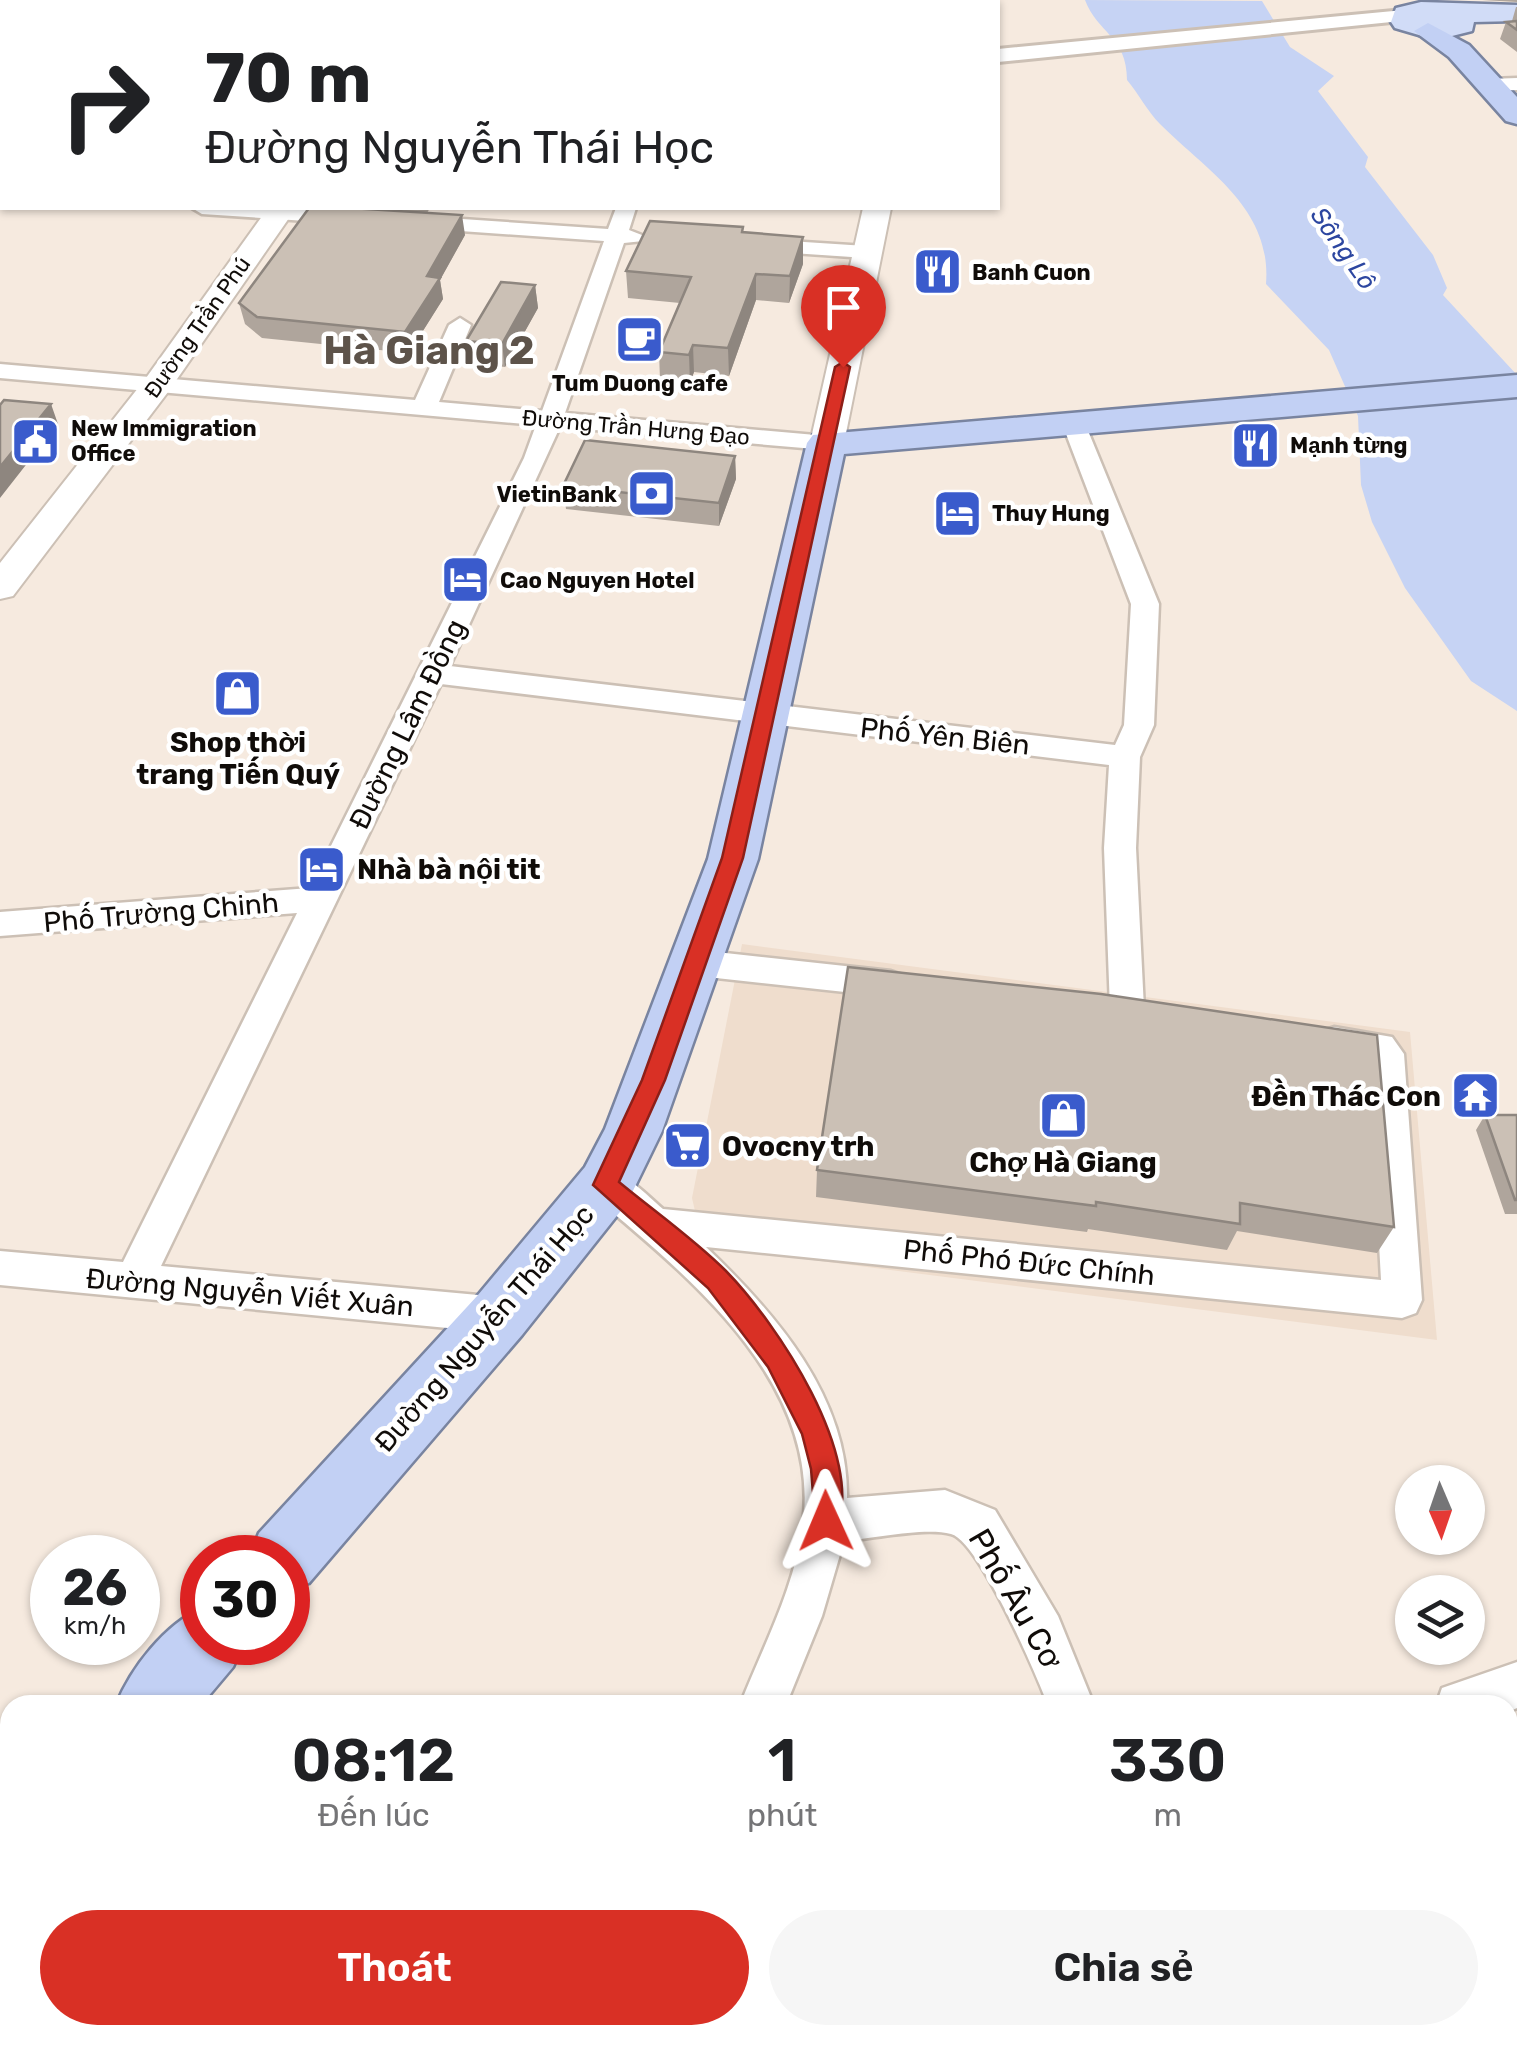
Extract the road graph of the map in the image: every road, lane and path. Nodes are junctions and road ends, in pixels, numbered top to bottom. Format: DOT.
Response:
graph roads {
  1 [pos="1517,13"];
  2 [pos="1432,20"];
  3 [pos="1000,56"];
  4 [pos="1503,84"];
  5 [pos="1517,115"];
  6 [pos="280,210"];
  7 [pos="876,210"];
  8 [pos="436,215"];
  9 [pos="621,222"];
  10 [pos="655,238"];
  11 [pos="732,243"];
  12 [pos="866,252"];
  13 [pos="460,326"];
  14 [pos="0,371"];
  15 [pos="158,385"];
  16 [pos="1517,386"];
  17 [pos="424,408"];
  18 [pos="552,420"];
  19 [pos="1075,426"];
  20 [pos="827,444"];
  21 [pos="0,588"];
  22 [pos="432,673"];
  23 [pos="764,716"];
  24 [pos="1125,756"];
  25 [pos="321,899"];
  26 [pos="0,924"];
  27 [pos="698,963"];
  28 [pos="932,988"];
  29 [pos="1088,1005"];
  30 [pos="1127,1009"];
  31 [pos="1166,1015"];
  32 [pos="1301,1036"];
  33 [pos="606,1185"];
  34 [pos="655,1224"];
  35 [pos="0,1268"];
  36 [pos="133,1283"];
  37 [pos="500,1314"];
  38 [pos="826,1521"];
  39 [pos="304,1535"];
  40 [pos="188,1665"];
  41 [pos="1517,1685"];
  42 [pos="162,1695"];
  43 [pos="767,1695"];
  44 [pos="1066,1695"];
  45 [pos="1488,1695"];
  1 -- 2 [label="main road"];
  2 -- 3 [label="street"];
  2 -- 4 [label="highway"];
  4 -- 5 [label="highway"];
  6 -- 8 [label="street"];
  6 -- 15 [label="main road, Đường Trần Phú"];
  7 -- 12 [label="main road, Đường Nguyễn Thái Học"];
  8 -- 9 [label="street"];
  9 -- 10 [label="street"];
  9 -- 18 [label="street, Đường Lâm Đồng"];
  11 -- 12 [label="street"];
  12 -- 20 [label="main road, Đường Nguyễn Thái Học"];
  13 -- 17 [label="street"];
  14 -- 15 [label="street, Đường Trần Hưng Đạo"];
  15 -- 17 [label="street, Đường Trần Hưng Đạo"];
  15 -- 21 [label="main road, Đường Trần Phú"];
  16 -- 19 [label="highway, Đường Trần Hưng Đạo"];
  17 -- 18 [label="street, Đường Trần Hưng Đạo"];
  18 -- 20 [label="street, Đường Trần Hưng Đạo"];
  18 -- 22 [label="street, Đường Lâm Đồng"];
  19 -- 20 [label="highway, Đường Trần Hưng Đạo"];
  19 -- 24 [label="street"];
  20 -- 23 [label="highway, Đường Nguyễn Thái Học"];
  22 -- 23 [label="street, Phố Yên Biên"];
  22 -- 25 [label="street, Đường Lâm Đồng"];
  23 -- 24 [label="street, Phố Yên Biên"];
  23 -- 27 [label="highway, Đường Nguyễn Thái Học"];
  24 -- 30 [label="street"];
  25 -- 26 [label="street, Phố Trường Chinh"];
  25 -- 36 [label="street, Đường Lâm Đồng"];
  27 -- 28 [label="street"];
  27 -- 33 [label="highway, Đường Nguyễn Thái Học"];
  29 -- 30 [label="street"];
  30 -- 31 [label="street"];
  32 -- 34 [label="street, Phố Phó Đức Chính"];
  33 -- 34 [label="street"];
  33 -- 37 [label="highway, Đường Nguyễn Thái Học"];
  34 -- 38 [label="street"];
  35 -- 36 [label="street, Đường Nguyễn Viết Xuân"];
  36 -- 37 [label="street, Đường Nguyễn Viết Xuân"];
  37 -- 39 [label="highway, Đường Nguyễn Thái Học"];
  38 -- 43 [label="street"];
  38 -- 44 [label="street, Phố Âu Cơ"];
  40 -- 42 [label="highway"];
  41 -- 45 [label="street"];
}
